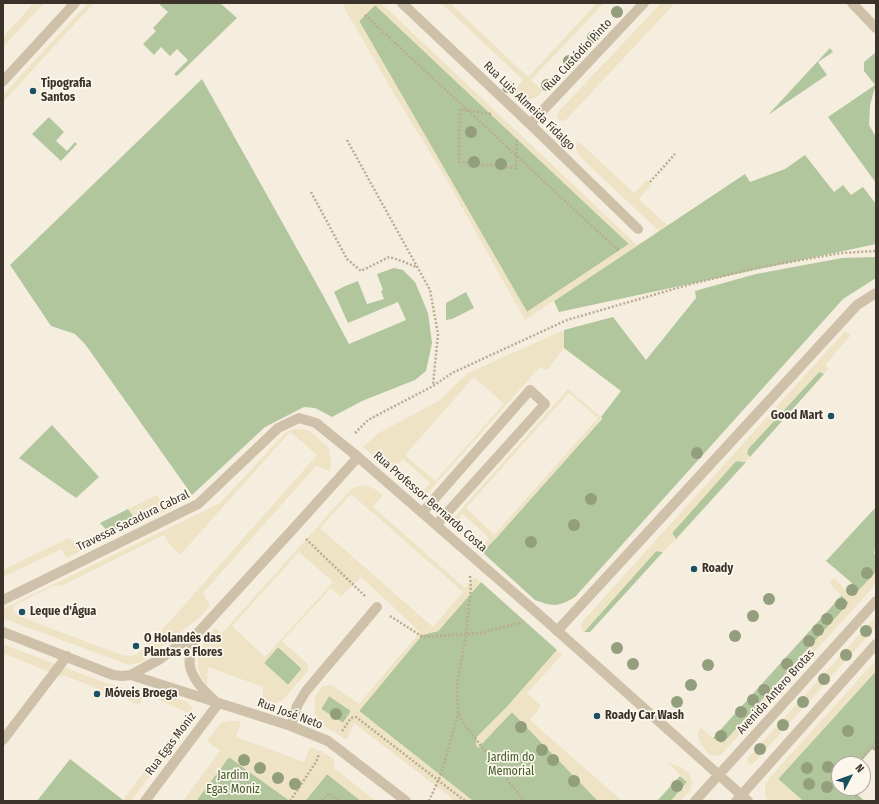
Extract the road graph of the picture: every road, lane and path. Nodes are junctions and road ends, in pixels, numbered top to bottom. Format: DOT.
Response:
graph roads {
  1 [pos="75,3"];
  2 [pos="402,3"];
  3 [pos="644,3"];
  4 [pos="852,3"];
  5 [pos="365,15"];
  6 [pos="876,28"];
  7 [pos="3,81"];
  8 [pos="467,110"];
  9 [pos="491,114"];
  10 [pos="530,124"];
  11 [pos="517,139"];
  12 [pos="347,140"];
  13 [pos="675,154"];
  14 [pos="516,156"];
  15 [pos="650,182"];
  16 [pos="311,192"];
  17 [pos="638,229"];
  18 [pos="619,251"];
  19 [pos="876,251"];
  20 [pos="417,267"];
  21 [pos="876,293"];
  22 [pos="433,386"];
  23 [pos="354,454"];
  24 [pos="422,513"];
  25 [pos="436,525"];
  26 [pos="294,528"];
  27 [pos="470,554"];
  28 [pos="3,600"];
  29 [pos="876,601"];
  30 [pos="377,607"];
  31 [pos="542,618"];
  32 [pos="558,631"];
  33 [pos="3,632"];
  34 [pos="466,634"];
  35 [pos="196,635"];
  36 [pos="876,644"];
  37 [pos="67,656"];
  38 [pos="131,675"];
  39 [pos="218,704"];
  40 [pos="458,713"];
  41 [pos="292,726"];
  42 [pos="338,732"];
  43 [pos="3,740"];
  44 [pos="876,742"];
  45 [pos="872,747"];
  46 [pos="876,750"];
  47 [pos="321,751"];
  48 [pos="864,756"];
  49 [pos="719,775"];
  50 [pos="438,780"];
  51 [pos="741,799"];
  52 [pos="145,801"];
  53 [pos="290,801"];
  54 [pos="322,801"];
  55 [pos="338,801"];
  56 [pos="406,801"];
  57 [pos="429,801"];
  58 [pos="465,801"];
  59 [pos="524,801"];
  60 [pos="695,801"];
  1 -- 7 [label="street"];
  2 -- 10 [label="street, Rua Luis Almeida Fidalgo"];
  3 -- 10 [label="street, Rua Custódio Pinto"];
  4 -- 6 [label="street"];
  5 -- 8 [label="path"];
  8 -- 9 [label="path"];
  8 -- 14 [label="path"];
  8 -- 14 [label="path"];
  10 -- 17 [label="street, Rua Luis Almeida Fidalgo"];
  11 -- 14 [label="path"];
  12 -- 20 [label="path"];
  13 -- 15 [label="path"];
  14 -- 18 [label="path"];
  16 -- 20 [label="path"];
  19 -- 22 [label="path"];
  20 -- 22 [label="path"];
  21 -- 32 [label="street"];
  22 -- 23 [label="path"];
  23 -- 24 [label="street, Rua Professor Bernardo Costa"];
  23 -- 26 [label="street, Rua Professor Bernardo Costa"];
  23 -- 28 [label="street, Travessa Sacadura Cabral"];
  24 -- 25 [label="street, Rua Professor Bernardo Costa"];
  24 -- 25 [label="street"];
  25 -- 27 [label="street, Rua Professor Bernardo Costa"];
  26 -- 30 [label="path"];
  26 -- 35 [label="street, Rua Professor Bernardo Costa"];
  27 -- 31 [label="street, Rua Professor Bernardo Costa"];
  27 -- 34 [label="path"];
  29 -- 49 [label="street, Avenida Antero Brotas"];
  30 -- 34 [label="path"];
  30 -- 41 [label="street"];
  31 -- 32 [label="street, Rua Professor Bernardo Costa"];
  31 -- 34 [label="path"];
  32 -- 49 [label="street, Rua Professor Bernardo Costa"];
  33 -- 37 [label="street"];
  34 -- 40 [label="path"];
  35 -- 38 [label="street"];
  35 -- 39 [label="street"];
  36 -- 51 [label="street"];
  37 -- 38 [label="street"];
  37 -- 43 [label="street"];
  38 -- 39 [label="street, Rua José Neto"];
  39 -- 41 [label="street, Rua José Neto"];
  39 -- 52 [label="street, Rua Egas Moniz"];
  40 -- 50 [label="path"];
  40 -- 59 [label="path"];
  41 -- 56 [label="street, Rua José Neto"];
  42 -- 50 [label="path"];
  44 -- 45 [label="path"];
  45 -- 46 [label="path"];
  45 -- 48 [label="path"];
  47 -- 53 [label="path"];
  49 -- 51 [label="street, Rua Professor Bernardo Costa"];
  49 -- 60 [label="street, Avenida Antero Brotas"];
  50 -- 57 [label="path"];
  50 -- 58 [label="path"];
  54 -- 55 [label="path"];
}
